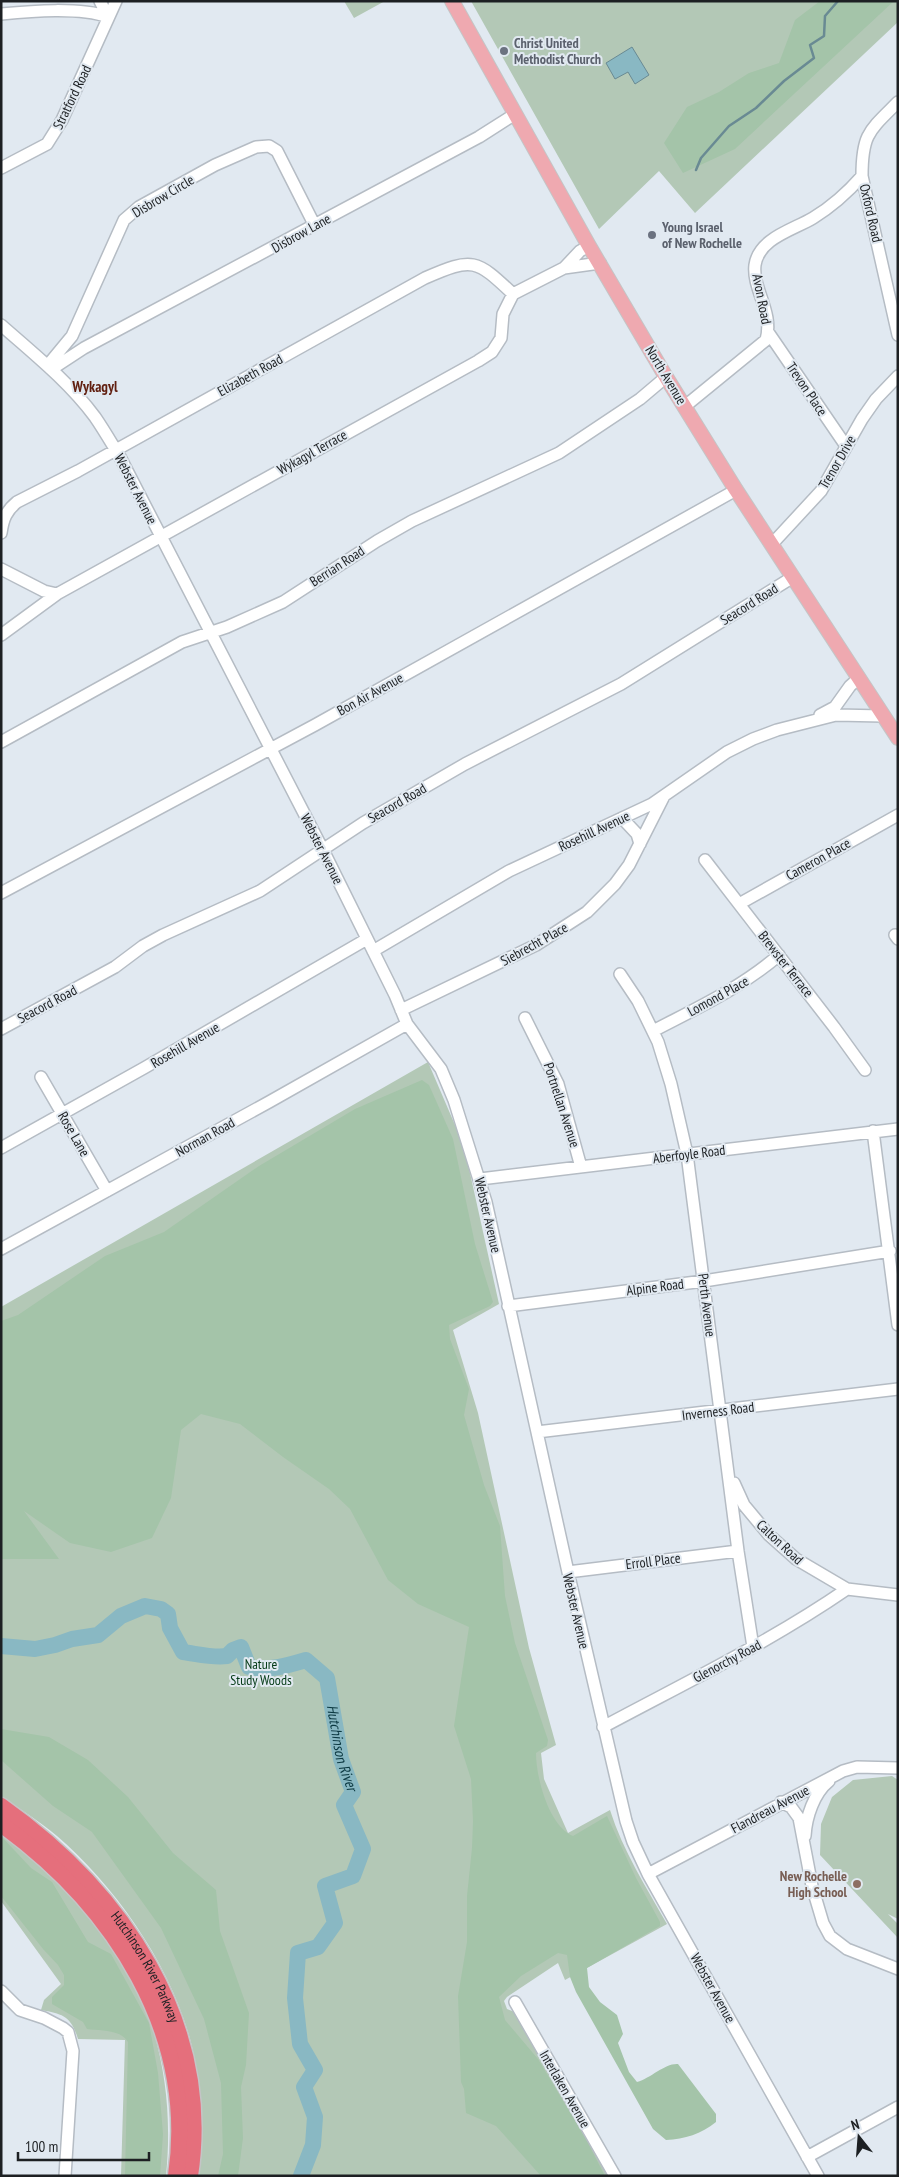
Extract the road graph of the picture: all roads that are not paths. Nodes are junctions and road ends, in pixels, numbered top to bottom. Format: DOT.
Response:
graph roads {
  1 [pos="100,1"];
  2 [pos="116,1"];
  3 [pos="452,1"];
  4 [pos="1,14"];
  5 [pos="108,18"];
  6 [pos="898,102"];
  7 [pos="515,114"];
  8 [pos="1,168"];
  9 [pos="862,176"];
  10 [pos="314,224"];
  11 [pos="589,246"];
  12 [pos="600,263"];
  13 [pos="564,268"];
  14 [pos="513,294"];
  15 [pos="1,324"];
  16 [pos="768,332"];
  17 [pos="898,335"];
  18 [pos="72,336"];
  19 [pos="84,348"];
  20 [pos="50,367"];
  21 [pos="898,376"];
  22 [pos="666,377"];
  23 [pos="684,407"];
  24 [pos="846,446"];
  25 [pos="116,450"];
  26 [pos="736,490"];
  27 [pos="1,533"];
  28 [pos="160,537"];
  29 [pos="772,544"];
  30 [pos="1,569"];
  31 [pos="793,577"];
  32 [pos="57,594"];
  33 [pos="210,633"];
  34 [pos="1,635"];
  35 [pos="859,678"];
  36 [pos="883,716"];
  37 [pos="818,719"];
  38 [pos="898,738"];
  39 [pos="1,742"];
  40 [pos="270,748"];
  41 [pos="664,795"];
  42 [pos="898,815"];
  43 [pos="622,818"];
  44 [pos="640,844"];
  45 [pos="323,850"];
  46 [pos="705,860"];
  47 [pos="1,893"];
  48 [pos="739,904"];
  49 [pos="367,939"];
  50 [pos="373,951"];
  51 [pos="778,955"];
  52 [pos="620,974"];
  53 [pos="401,1010"];
  54 [pos="525,1018"];
  55 [pos="407,1024"];
  56 [pos="1,1029"];
  57 [pos="653,1031"];
  58 [pos="865,1070"];
  59 [pos="41,1077"];
  60 [pos="62,1113"];
  61 [pos="898,1129"];
  62 [pos="873,1131"];
  63 [pos="1,1148"];
  64 [pos="687,1154"];
  65 [pos="581,1167"];
  66 [pos="480,1179"];
  67 [pos="106,1191"];
  68 [pos="1,1249"];
  69 [pos="890,1251"];
  70 [pos="704,1281"];
  71 [pos="508,1306"];
  72 [pos="898,1325"];
  73 [pos="898,1388"];
  74 [pos="721,1411"];
  75 [pos="537,1432"];
  76 [pos="727,1457"];
  77 [pos="738,1550"];
  78 [pos="568,1572"];
  79 [pos="847,1589"];
  80 [pos="898,1595"];
  81 [pos="753,1647"];
  82 [pos="603,1727"];
  83 [pos="898,1768"];
  84 [pos="843,1771"];
  85 [pos="781,1802"];
  86 [pos="1,1806"];
  87 [pos="1,1824"];
  88 [pos="805,1845"];
  89 [pos="648,1874"];
  90 [pos="898,1969"];
  91 [pos="1,1991"];
  92 [pos="515,2002"];
  93 [pos="898,2107"];
  94 [pos="807,2157"];
  95 [pos="66,2176"];
  96 [pos="176,2176"];
  97 [pos="190,2176"];
  98 [pos="615,2176"];
  99 [pos="818,2176"];
  1 -- 5 [label="street"];
  2 -- 5 [label="street, Stratford Road"];
  3 -- 7 [label="main road, North Avenue"];
  4 -- 5 [label="street"];
  5 -- 8 [label="street, Stratford Road"];
  6 -- 9 [label="street, Oxford Road"];
  7 -- 10 [label="street, Disbrow Lane"];
  7 -- 11 [label="main road, North Avenue"];
  9 -- 16 [label="street, Avon Road"];
  9 -- 17 [label="street, Oxford Road"];
  10 -- 18 [label="street, Disbrow Circle"];
  10 -- 19 [label="street, Disbrow Lane"];
  11 -- 12 [label="main road, North Avenue"];
  11 -- 13 [label="street"];
  12 -- 13 [label="street"];
  12 -- 22 [label="main road, North Avenue"];
  13 -- 14 [label="street"];
  14 -- 25 [label="street, Elizabeth Road"];
  14 -- 28 [label="street, Wykagyl Terrace"];
  15 -- 20 [label="street, Webster Avenue"];
  16 -- 23 [label="street, Avon Road"];
  16 -- 24 [label="street, Trevon Place"];
  18 -- 19 [label="street"];
  18 -- 20 [label="street, Disbrow Circle"];
  19 -- 20 [label="street, Disbrow Lane"];
  20 -- 25 [label="street, Webster Avenue"];
  21 -- 24 [label="street, Trenor Drive"];
  22 -- 23 [label="main road, North Avenue"];
  22 -- 33 [label="street, Berrian Road"];
  23 -- 26 [label="main road, North Avenue"];
  24 -- 29 [label="street, Trenor Drive"];
  25 -- 27 [label="street, Elizabeth Road"];
  25 -- 28 [label="street, Webster Avenue"];
  26 -- 29 [label="main road, North Avenue"];
  26 -- 40 [label="street, Bon Air Avenue"];
  28 -- 32 [label="street, Wykagyl Terrace"];
  28 -- 33 [label="street, Webster Avenue"];
  29 -- 31 [label="main road, North Avenue"];
  30 -- 32 [label="street"];
  31 -- 35 [label="main road, North Avenue"];
  31 -- 45 [label="street, Seacord Road"];
  32 -- 34 [label="street, Wykagyl Terrace"];
  33 -- 39 [label="street, Berrian Road"];
  33 -- 40 [label="street, Webster Avenue"];
  35 -- 36 [label="main road, North Avenue"];
  35 -- 37 [label="street, Rosehill Avenue"];
  36 -- 37 [label="street, Rosehill Avenue"];
  36 -- 38 [label="main road, North Avenue"];
  37 -- 41 [label="street, Rosehill Avenue"];
  40 -- 45 [label="street, Webster Avenue"];
  40 -- 47 [label="street, Bon Air Avenue"];
  41 -- 43 [label="street, Rosehill Avenue"];
  41 -- 44 [label="street, Siebrecht Place"];
  42 -- 48 [label="street, Cameron Place"];
  43 -- 44 [label="street"];
  43 -- 50 [label="street, Rosehill Avenue"];
  44 -- 53 [label="street, Siebrecht Place"];
  45 -- 49 [label="street, Webster Avenue"];
  45 -- 56 [label="street, Seacord Road"];
  46 -- 48 [label="street, Brewster Terrace"];
  48 -- 51 [label="street, Brewster Terrace"];
  49 -- 50 [label="street, Webster Avenue"];
  49 -- 60 [label="street, Rosehill Avenue"];
  50 -- 53 [label="street, Webster Avenue"];
  51 -- 57 [label="street, Lomond Place"];
  51 -- 58 [label="street, Brewster Terrace"];
  52 -- 57 [label="street, Perth Avenue"];
  53 -- 55 [label="street, Webster Avenue"];
  54 -- 65 [label="street, Portnellan Avenue"];
  55 -- 66 [label="street, Webster Avenue"];
  55 -- 67 [label="street, Norman Road"];
  57 -- 64 [label="street, Perth Avenue"];
  59 -- 60 [label="street, Rose Lane"];
  60 -- 63 [label="street, Rosehill Avenue"];
  60 -- 67 [label="street, Rose Lane"];
  61 -- 62 [label="street, Aberfoyle Road"];
  62 -- 64 [label="street, Aberfoyle Road"];
  62 -- 69 [label="street"];
  64 -- 65 [label="street, Aberfoyle Road"];
  64 -- 70 [label="street, Perth Avenue"];
  65 -- 66 [label="street, Aberfoyle Road"];
  66 -- 71 [label="street, Webster Avenue"];
  67 -- 68 [label="street, Norman Road"];
  69 -- 70 [label="street, Alpine Road"];
  69 -- 72 [label="street"];
  70 -- 71 [label="street, Alpine Road"];
  70 -- 74 [label="street, Perth Avenue"];
  71 -- 75 [label="street, Webster Avenue"];
  73 -- 74 [label="street, Inverness Road"];
  74 -- 75 [label="street, Inverness Road"];
  74 -- 76 [label="street, Perth Avenue"];
  75 -- 78 [label="street, Webster Avenue"];
  76 -- 77 [label="street, Perth Avenue"];
  76 -- 79 [label="street, Calton Road"];
  77 -- 78 [label="street, Erroll Place"];
  77 -- 81 [label="street, Perth Avenue"];
  78 -- 82 [label="street, Webster Avenue"];
  79 -- 80 [label="street, Calton Road"];
  79 -- 81 [label="street, Glenorchy Road"];
  81 -- 82 [label="street, Glenorchy Road"];
  82 -- 89 [label="street, Webster Avenue"];
  83 -- 84 [label="street, Flandreau Avenue"];
  84 -- 85 [label="street, Flandreau Avenue"];
  84 -- 88 [label="street"];
  85 -- 88 [label="street"];
  85 -- 89 [label="street, Flandreau Avenue"];
  86 -- 97 [label="highway, Hutchinson River Parkway"];
  87 -- 96 [label="highway, Hutchinson River Parkway"];
  88 -- 90 [label="street"];
  89 -- 94 [label="street, Webster Avenue"];
  91 -- 95 [label="street"];
  92 -- 98 [label="street, Interlaken Avenue"];
  93 -- 94 [label="street"];
  94 -- 99 [label="street, Webster Avenue"];
}
